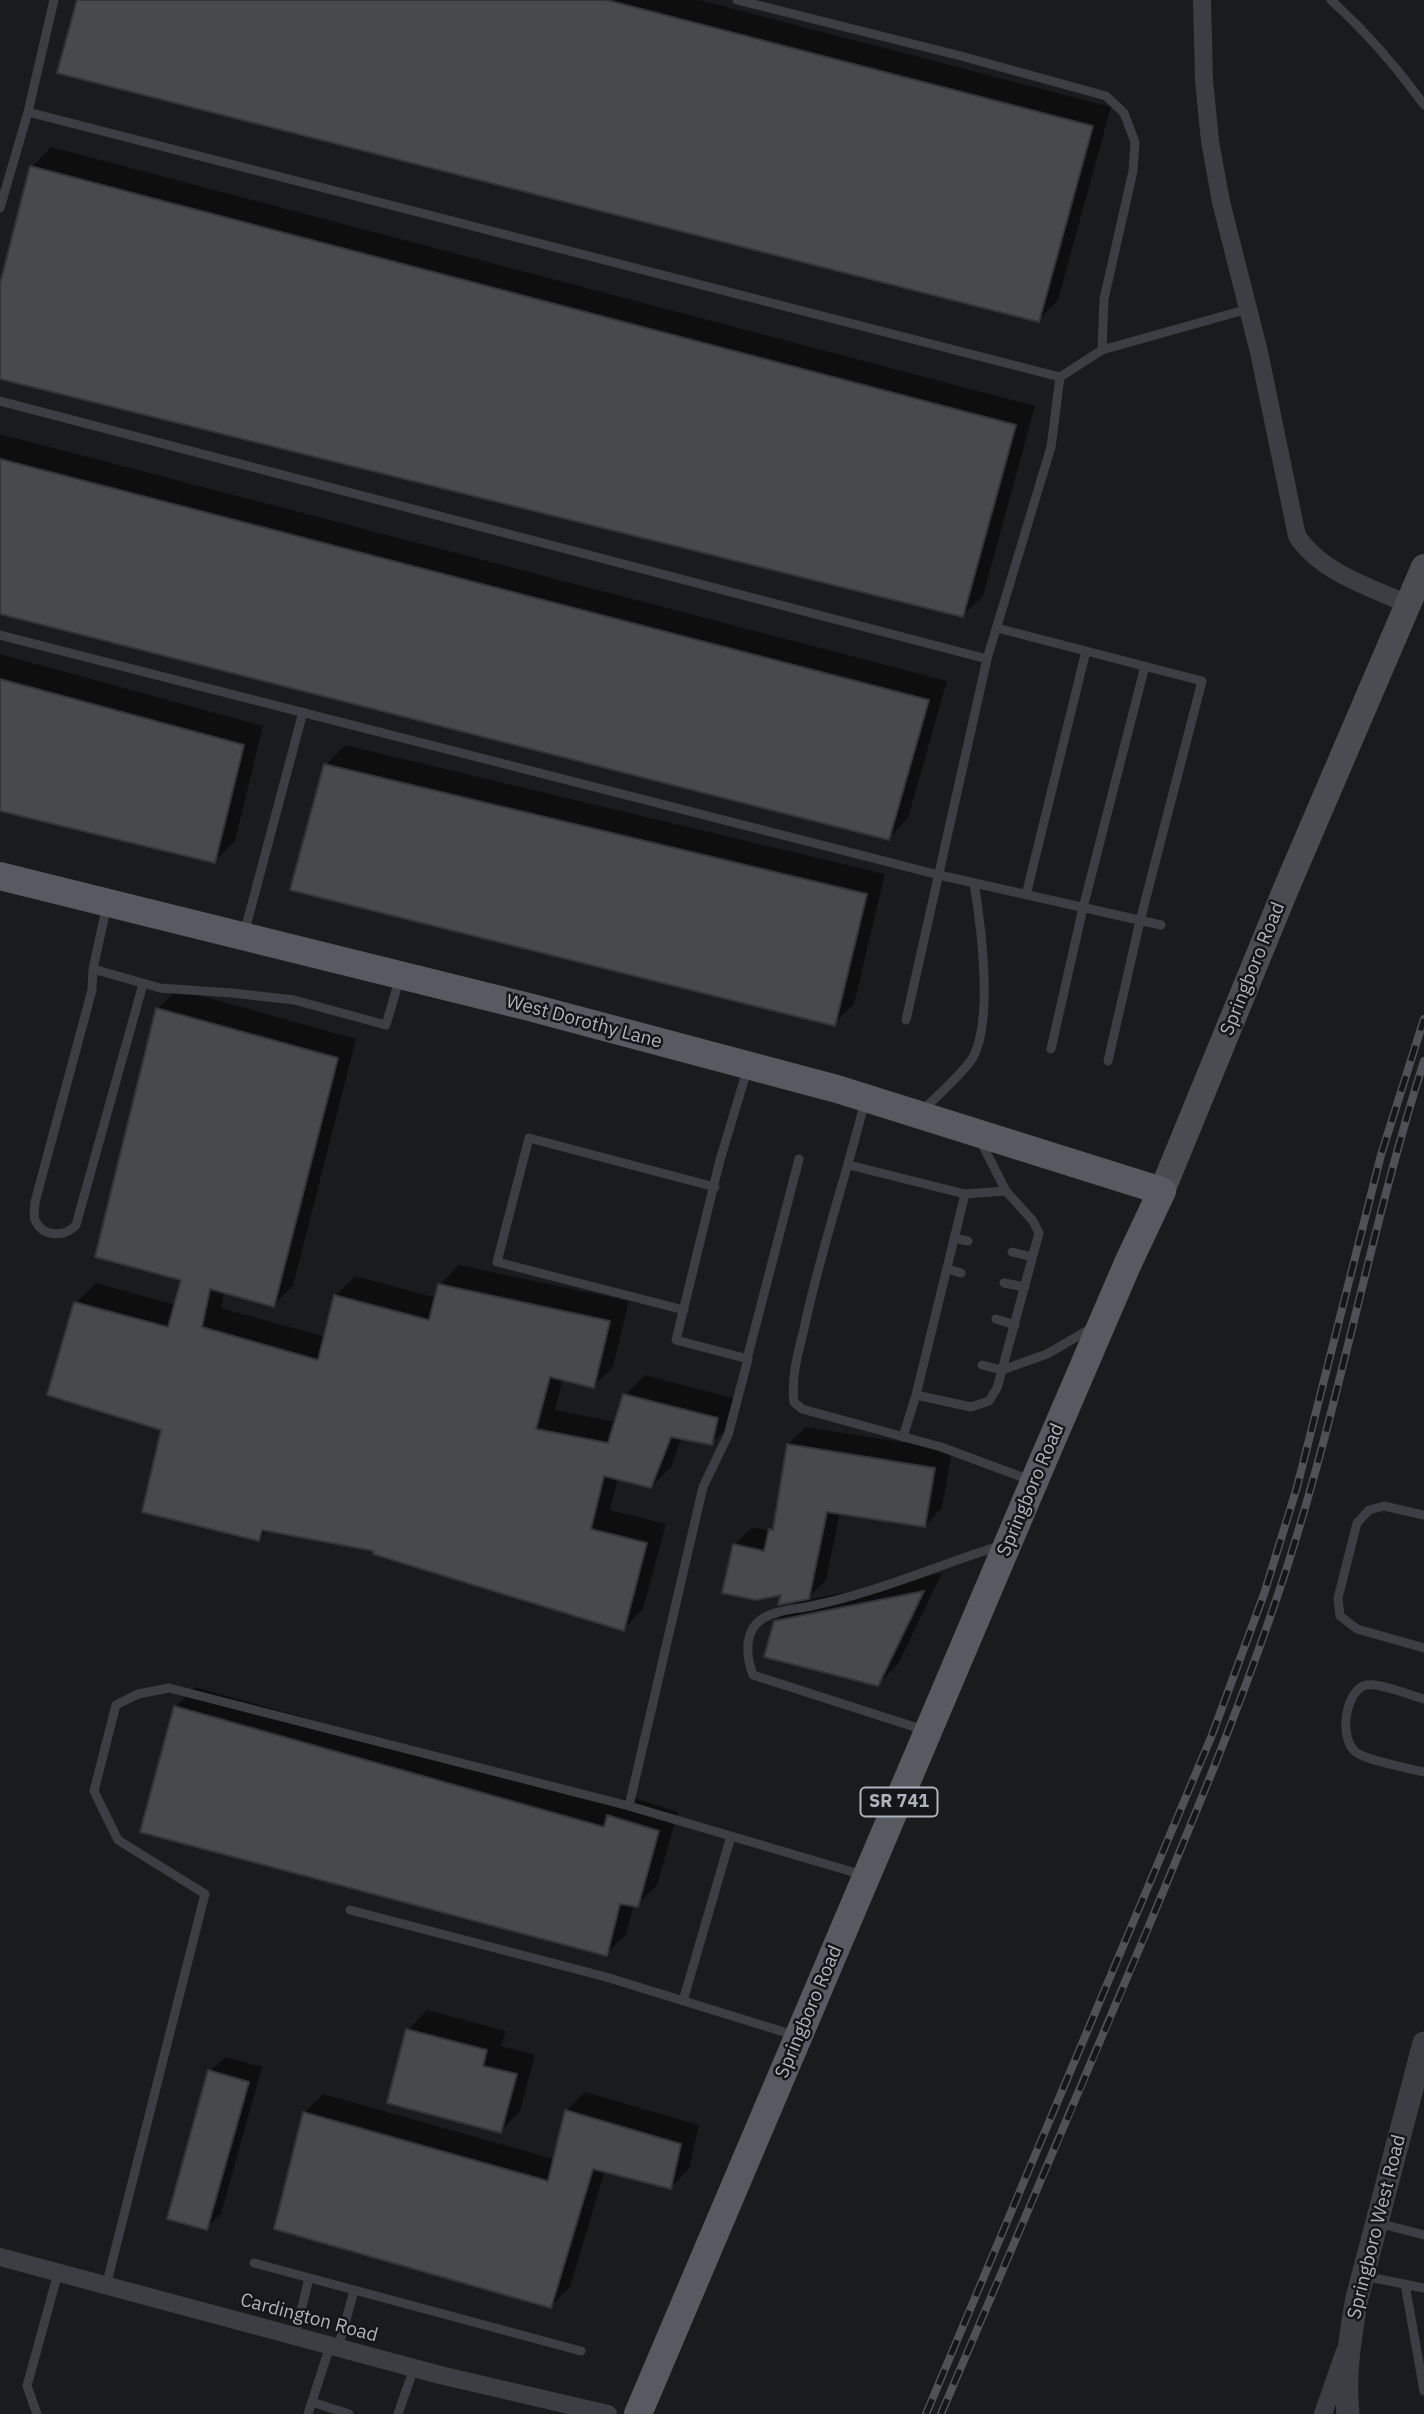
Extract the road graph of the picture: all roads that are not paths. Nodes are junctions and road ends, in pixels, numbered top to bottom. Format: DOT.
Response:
graph roads {
  1 [pos="54,0"];
  2 [pos="737,0"];
  3 [pos="1202,0"];
  4 [pos="1331,0"];
  5 [pos="1424,104"];
  6 [pos="28,112"];
  7 [pos="0,208"];
  8 [pos="1248,309"];
  9 [pos="1102,350"];
  10 [pos="1060,377"];
  11 [pos="0,401"];
  12 [pos="1424,567"];
  13 [pos="1409,605"];
  14 [pos="996,628"];
  15 [pos="0,635"];
  16 [pos="1086,651"];
  17 [pos="987,659"];
  18 [pos="1145,666"];
  19 [pos="303,712"];
  20 [pos="939,875"];
  21 [pos="0,876"];
  22 [pos="974,883"];
  23 [pos="1026,895"];
  24 [pos="108,902"];
  25 [pos="1083,908"];
  26 [pos="1140,920"];
  27 [pos="1161,925"];
  28 [pos="243,936"];
  29 [pos="93,970"];
  30 [pos="400,975"];
  31 [pos="143,984"];
  32 [pos="906,1020"];
  33 [pos="1051,1049"];
  34 [pos="1108,1061"];
  35 [pos="748,1066"];
  36 [pos="866,1098"];
  37 [pos="920,1114"];
  38 [pos="976,1132"];
  39 [pos="799,1158"];
  40 [pos="849,1165"];
  41 [pos="715,1187"];
  42 [pos="1006,1191"];
  43 [pos="1162,1191"];
  44 [pos="965,1195"];
  45 [pos="954,1238"];
  46 [pos="968,1241"];
  47 [pos="1012,1252"];
  48 [pos="1032,1257"];
  49 [pos="947,1269"];
  50 [pos="961,1273"];
  51 [pos="1004,1283"];
  52 [pos="1025,1287"];
  53 [pos="938,1305"];
  54 [pos="949,1308"];
  55 [pos="684,1310"];
  56 [pos="996,1319"];
  57 [pos="1104,1321"];
  58 [pos="1015,1325"];
  59 [pos="927,1351"];
  60 [pos="938,1354"];
  61 [pos="747,1359"];
  62 [pos="982,1365"];
  63 [pos="1002,1370"];
  64 [pos="916,1395"];
  65 [pos="903,1437"];
  66 [pos="1035,1481"];
  67 [pos="1424,1515"];
  68 [pos="1009,1543"];
  69 [pos="1424,1648"];
  70 [pos="1424,1699"];
  71 [pos="929,1732"];
  72 [pos="1424,1773"];
  73 [pos="629,1806"];
  74 [pos="731,1836"];
  75 [pos="867,1876"];
  76 [pos="350,1910"];
  77 [pos="683,2001"];
  78 [pos="798,2036"];
  79 [pos="1424,2043"];
  80 [pos="1377,2223"];
  81 [pos="1424,2235"];
  82 [pos="0,2257"];
  83 [pos="254,2263"];
  84 [pos="58,2273"];
  85 [pos="1363,2275"];
  86 [pos="309,2278"];
  87 [pos="1405,2284"];
  88 [pos="106,2286"];
  89 [pos="1424,2288"];
  90 [pos="354,2291"];
  91 [pos="295,2336"];
  92 [pos="1419,2337"];
  93 [pos="1349,2341"];
  94 [pos="334,2347"];
  95 [pos="581,2351"];
  96 [pos="1422,2367"];
  97 [pos="414,2368"];
  98 [pos="1424,2391"];
  99 [pos="312,2402"];
  100 [pos="37,2414"];
  101 [pos="308,2414"];
  102 [pos="349,2414"];
  103 [pos="398,2414"];
  104 [pos="608,2414"];
  105 [pos="638,2414"];
  106 [pos="1323,2414"];
  107 [pos="1348,2414"];
  1 -- 6 [label="lane"];
  2 -- 9 [label="lane"];
  3 -- 8 [label="street"];
  4 -- 5 [label="lane"];
  6 -- 7 [label="lane"];
  6 -- 10 [label="lane"];
  8 -- 9 [label="lane"];
  8 -- 13 [label="street"];
  9 -- 10 [label="lane"];
  10 -- 14 [label="lane"];
  11 -- 17 [label="lane"];
  12 -- 13 [label="main road, Springboro Road / SR 741"];
  13 -- 43 [label="main road, Springboro Road / SR 741"];
  14 -- 16 [label="lane"];
  14 -- 17 [label="lane"];
  15 -- 19 [label="lane"];
  16 -- 18 [label="lane"];
  16 -- 23 [label="lane"];
  17 -- 20 [label="lane"];
  18 -- 25 [label="lane"];
  18 -- 26 [label="lane"];
  19 -- 20 [label="lane"];
  19 -- 28 [label="lane"];
  20 -- 22 [label="lane"];
  20 -- 32 [label="lane"];
  21 -- 24 [label="main road, West Dorothy Lane"];
  22 -- 23 [label="lane"];
  22 -- 37 [label="lane"];
  23 -- 25 [label="lane"];
  24 -- 28 [label="main road, West Dorothy Lane"];
  24 -- 29 [label="lane"];
  25 -- 26 [label="lane"];
  25 -- 33 [label="lane"];
  26 -- 27 [label="lane"];
  26 -- 34 [label="lane"];
  28 -- 30 [label="main road, West Dorothy Lane"];
  29 -- 31 [label="lane"];
  29 -- 31 [label="lane"];
  30 -- 31 [label="lane"];
  30 -- 35 [label="main road, West Dorothy Lane"];
  35 -- 36 [label="main road, West Dorothy Lane"];
  35 -- 41 [label="lane"];
  36 -- 37 [label="main road, West Dorothy Lane"];
  36 -- 40 [label="lane"];
  37 -- 38 [label="main road, West Dorothy Lane"];
  38 -- 42 [label="lane"];
  38 -- 43 [label="main road, West Dorothy Lane"];
  39 -- 61 [label="lane"];
  40 -- 44 [label="lane"];
  40 -- 65 [label="lane"];
  41 -- 55 [label="lane"];
  41 -- 55 [label="lane"];
  42 -- 44 [label="lane"];
  42 -- 48 [label="lane"];
  43 -- 57 [label="main road, Springboro Road / SR 741"];
  44 -- 45 [label="lane"];
  45 -- 46 [label="lane"];
  45 -- 49 [label="lane"];
  47 -- 48 [label="lane"];
  48 -- 52 [label="lane"];
  49 -- 50 [label="lane"];
  49 -- 53 [label="lane"];
  51 -- 52 [label="lane"];
  52 -- 58 [label="lane"];
  53 -- 54 [label="lane"];
  53 -- 59 [label="lane"];
  55 -- 61 [label="lane"];
  56 -- 58 [label="lane"];
  57 -- 63 [label="lane"];
  57 -- 66 [label="main road, Springboro Road / SR 741"];
  58 -- 63 [label="lane"];
  59 -- 60 [label="lane"];
  59 -- 64 [label="lane"];
  61 -- 73 [label="lane"];
  62 -- 63 [label="lane"];
  63 -- 64 [label="lane"];
  64 -- 65 [label="lane"];
  65 -- 66 [label="lane"];
  66 -- 68 [label="main road, Springboro Road / SR 741"];
  67 -- 69 [label="lane"];
  68 -- 71 [label="main road, Springboro Road / SR 741"];
  68 -- 71 [label="lane"];
  70 -- 72 [label="lane"];
  71 -- 75 [label="main road, Springboro Road / SR 741"];
  73 -- 74 [label="lane"];
  73 -- 88 [label="lane"];
  74 -- 75 [label="lane"];
  74 -- 77 [label="lane"];
  75 -- 78 [label="main road, Springboro Road / SR 741"];
  76 -- 77 [label="lane"];
  77 -- 78 [label="lane"];
  78 -- 105 [label="main road, Springboro Road / SR 741"];
  79 -- 80 [label="street, Springboro West Road"];
  80 -- 81 [label="lane"];
  80 -- 85 [label="street, Springboro West Road"];
  82 -- 84 [label="street, Cardington Road"];
  83 -- 86 [label="lane"];
  84 -- 88 [label="street, Cardington Road"];
  84 -- 100 [label="lane"];
  85 -- 87 [label="lane"];
  85 -- 93 [label="street, Springboro West Road"];
  86 -- 90 [label="lane"];
  86 -- 91 [label="lane"];
  87 -- 89 [label="lane"];
  87 -- 92 [label="lane"];
  88 -- 91 [label="street, Cardington Road"];
  90 -- 94 [label="lane"];
  90 -- 95 [label="lane"];
  91 -- 94 [label="street, Cardington Road"];
  92 -- 96 [label="lane"];
  93 -- 106 [label="street"];
  93 -- 107 [label="street, Springboro West Road"];
  94 -- 97 [label="street, Cardington Road"];
  94 -- 99 [label="lane"];
  96 -- 98 [label="lane"];
  97 -- 103 [label="lane"];
  97 -- 104 [label="street, Cardington Road"];
  99 -- 101 [label="lane"];
  99 -- 102 [label="lane"];
}
